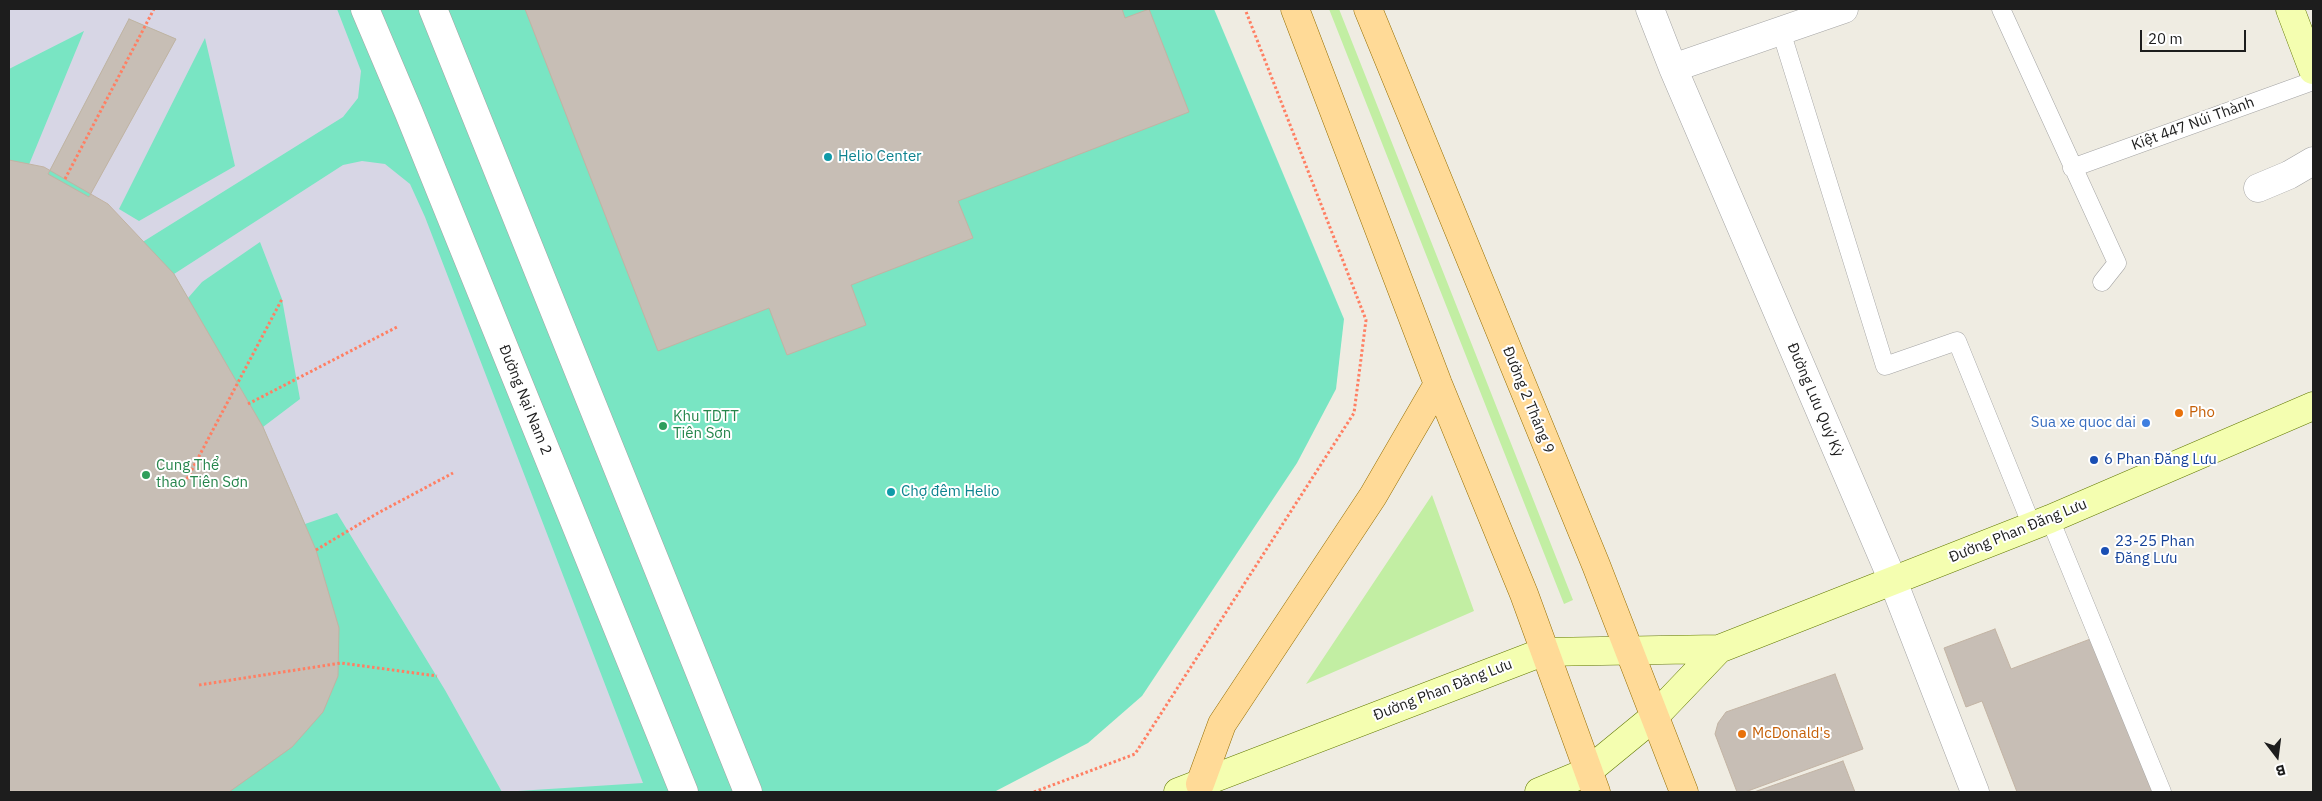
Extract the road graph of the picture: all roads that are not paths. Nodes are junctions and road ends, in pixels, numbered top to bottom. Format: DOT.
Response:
graph roads {
  1 [pos="365,9"];
  2 [pos="433,9"];
  3 [pos="1295,9"];
  4 [pos="1368,9"];
  5 [pos="1650,9"];
  6 [pos="1844,9"];
  7 [pos="2001,9"];
  8 [pos="2290,9"];
  9 [pos="1781,30"];
  10 [pos="1672,68"];
  11 [pos="2313,70"];
  12 [pos="2313,80"];
  13 [pos="2313,161"];
  14 [pos="2072,168"];
  15 [pos="2258,188"];
  16 [pos="2102,282"];
  17 [pos="1438,384"];
  18 [pos="2313,406"];
  19 [pos="2041,523"];
  20 [pos="1893,581"];
  21 [pos="1719,649"];
  22 [pos="1543,652"];
  23 [pos="1629,652"];
  24 [pos="1654,716"];
  25 [pos="1591,782"];
  26 [pos="1189,788"];
  27 [pos="684,792"];
  28 [pos="748,792"];
  29 [pos="1538,792"];
  30 [pos="1684,792"];
  31 [pos="1975,792"];
  32 [pos="2162,792"];
  1 -- 27 [label="street, Đường Nại Nam 2"];
  2 -- 28 [label="street"];
  3 -- 17 [label="main road"];
  4 -- 23 [label="main road, Đường 2 Tháng 9"];
  5 -- 10 [label="street, Đường Lưu Quý Kỳ"];
  6 -- 9 [label="street"];
  7 -- 14 [label="lane"];
  8 -- 11 [label="street"];
  9 -- 10 [label="street"];
  9 -- 19 [label="lane"];
  10 -- 20 [label="street, Đường Lưu Quý Kỳ"];
  12 -- 14 [label="lane, Kiệt 447 Núi Thành"];
  13 -- 15 [label="street"];
  14 -- 16 [label="lane"];
  17 -- 22 [label="main road"];
  17 -- 26 [label="main road"];
  18 -- 19 [label="street, Đường Phan Đăng Lưu"];
  19 -- 20 [label="street, Đường Phan Đăng Lưu"];
  19 -- 32 [label="lane"];
  20 -- 21 [label="street, Đường Phan Đăng Lưu"];
  20 -- 31 [label="street, Đường Lưu Quý Kỳ"];
  21 -- 23 [label="street, Đường Phan Đăng Lưu"];
  21 -- 24 [label="street, Đường Phan Đăng Lưu"];
  22 -- 23 [label="street, Đường Phan Đăng Lưu"];
  22 -- 25 [label="main road"];
  22 -- 26 [label="street, Đường Phan Đăng Lưu"];
  23 -- 24 [label="main road, Đường 2 Tháng 9"];
  24 -- 25 [label="street, Đường Phan Đăng Lưu"];
  24 -- 30 [label="main road, Đường 2 Tháng 9"];
  25 -- 29 [label="street, Đường Phan Đăng Lưu"];
}
